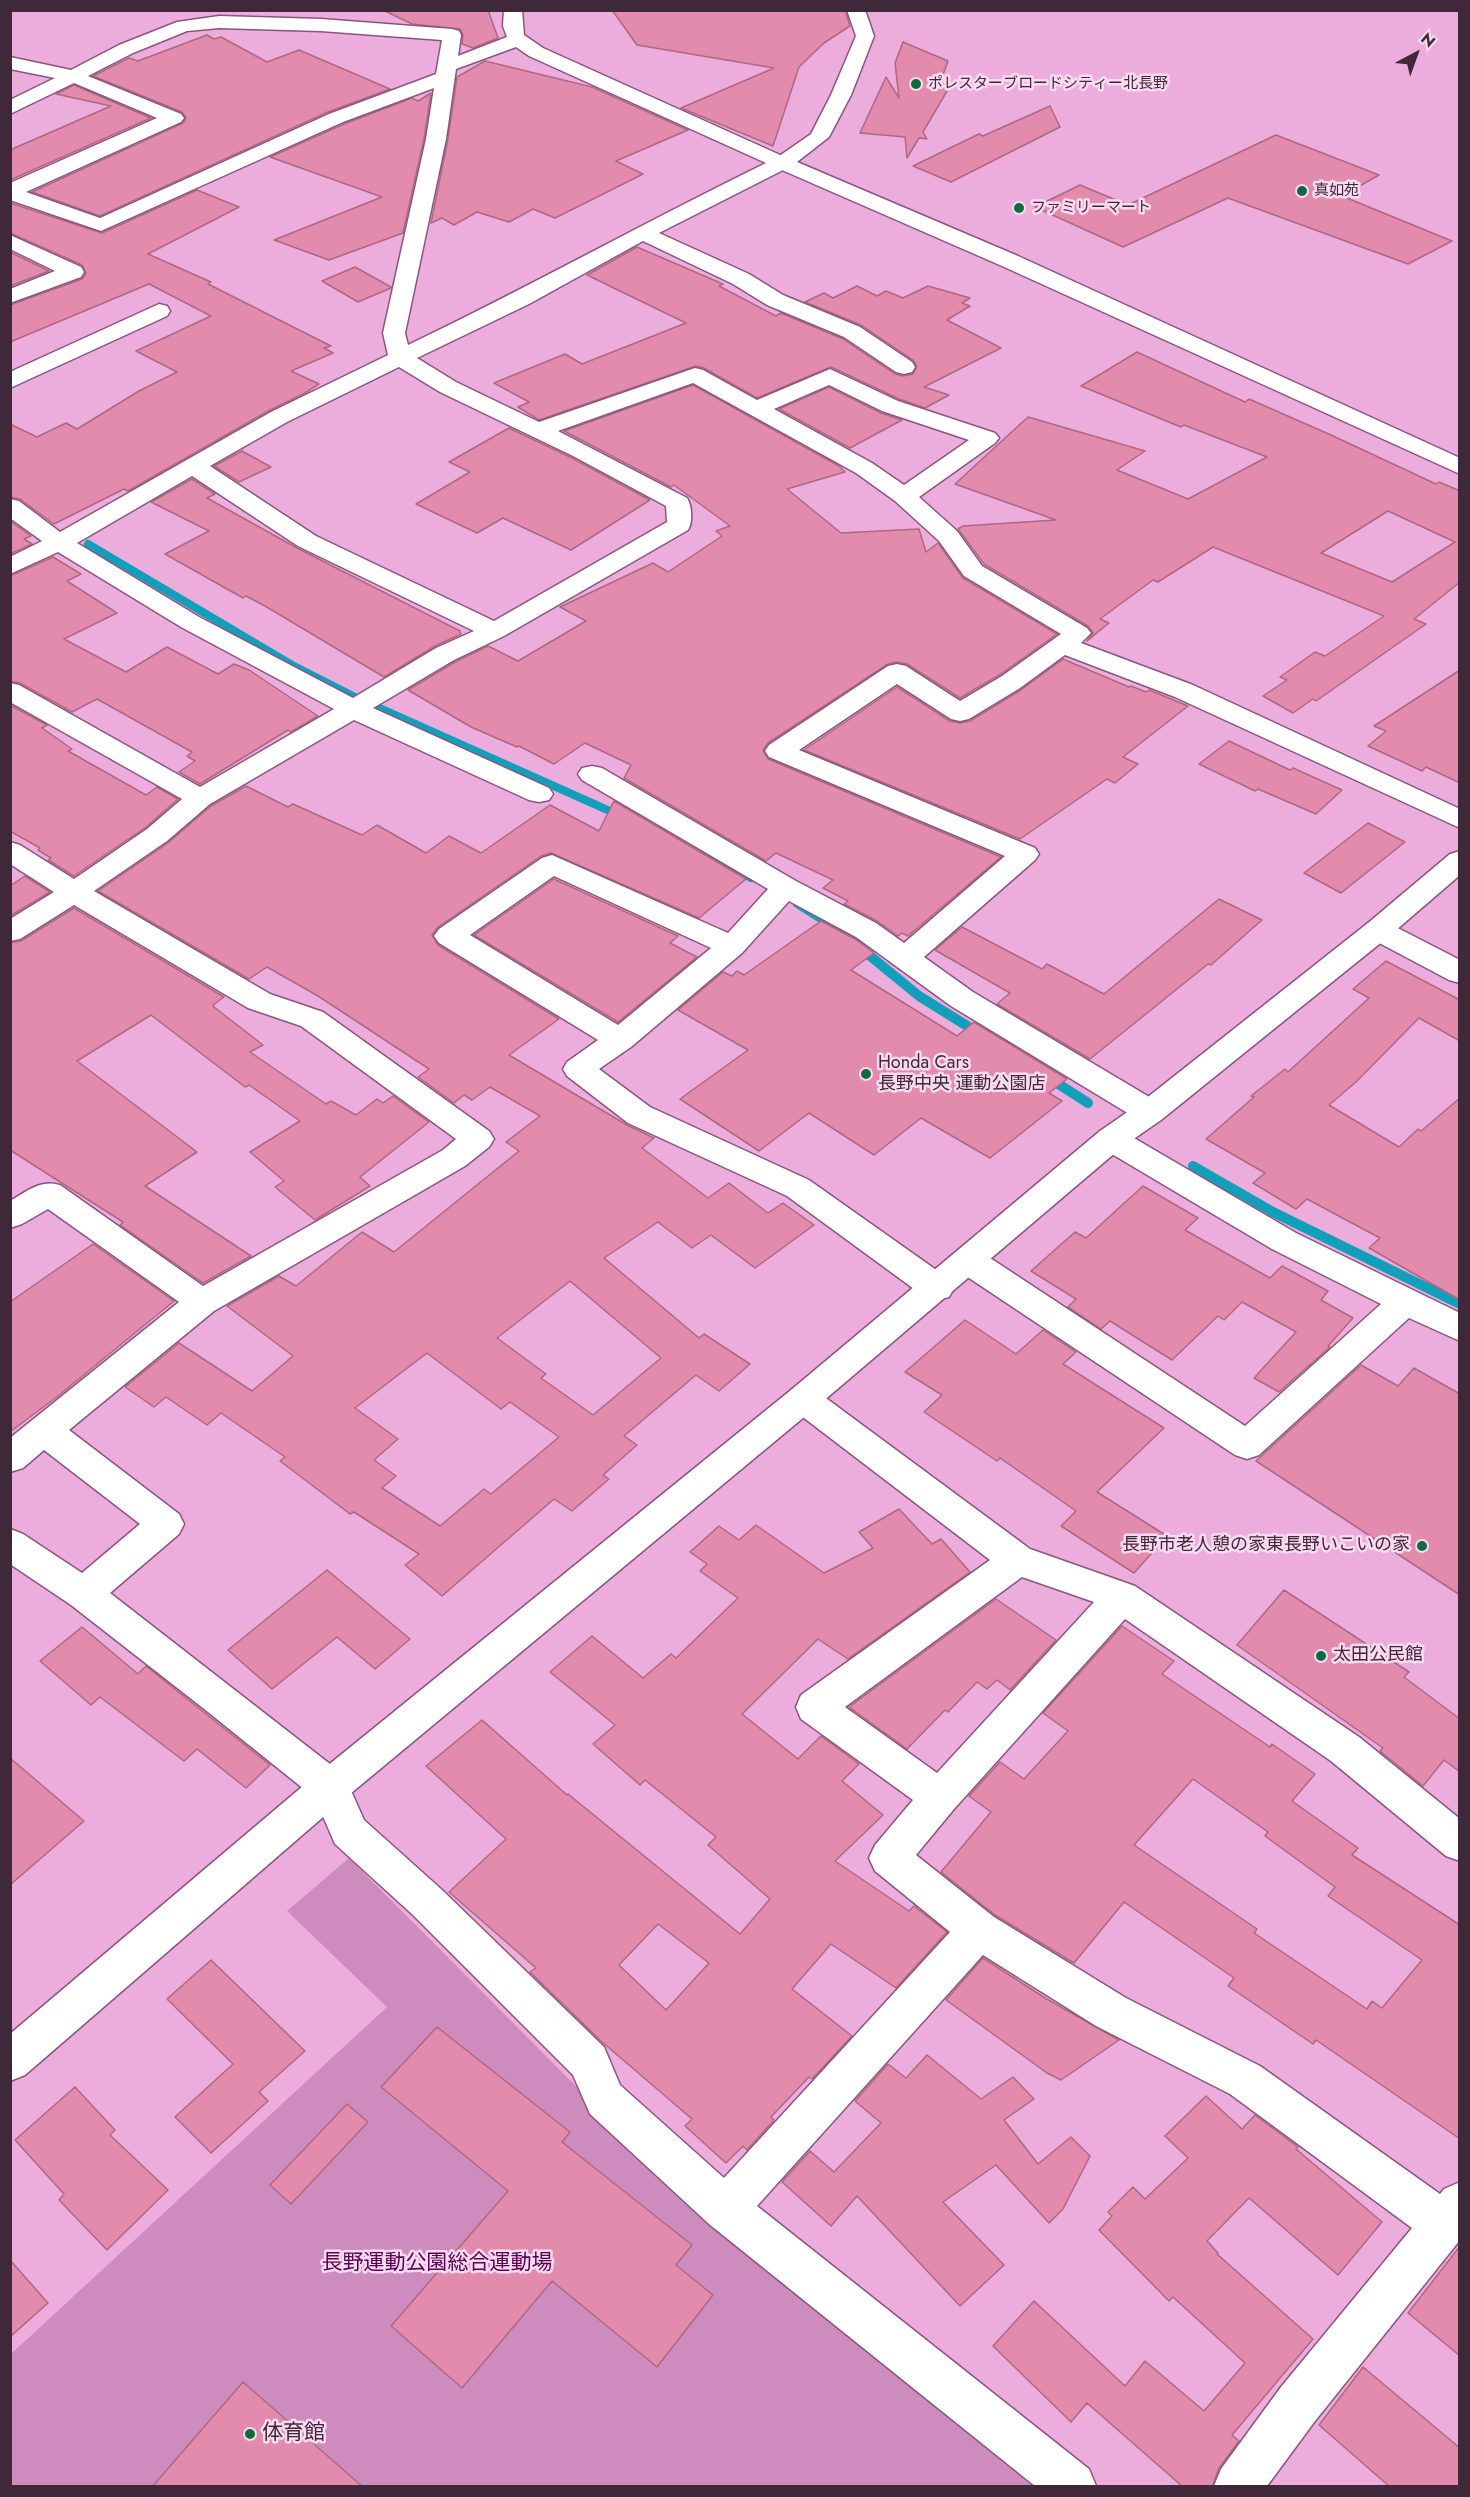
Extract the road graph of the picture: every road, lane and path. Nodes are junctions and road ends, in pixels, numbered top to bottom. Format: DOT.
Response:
graph roads {
  1 [pos="513,10"];
  2 [pos="856,10"];
  3 [pos="517,40"];
  4 [pos="10,63"];
  5 [pos="446,72"];
  6 [pos="73,76"];
  7 [pos="10,108"];
  8 [pos="782,163"];
  9 [pos="10,192"];
  10 [pos="642,233"];
  11 [pos="10,241"];
  12 [pos="10,297"];
  13 [pos="159,311"];
  14 [pos="400,358"];
  15 [pos="904,367"];
  16 [pos="10,381"];
  17 [pos="754,410"];
  18 [pos="536,431"];
  19 [pos="193,466"];
  20 [pos="1460,467"];
  21 [pos="904,496"];
  22 [pos="10,506"];
  23 [pos="60,542"];
  24 [pos="10,567"];
  25 [pos="495,631"];
  26 [pos="1064,645"];
  27 [pos="10,691"];
  28 [pos="362,703"];
  29 [pos="592,774"];
  30 [pos="539,794"];
  31 [pos="200,798"];
  32 [pos="1460,820"];
  33 [pos="10,851"];
  34 [pos="1460,860"];
  35 [pos="786,887"];
  36 [pos="74,892"];
  37 [pos="1378,930"];
  38 [pos="10,932"];
  39 [pos="732,946"];
  40 [pos="906,957"];
  41 [pos="1460,973"];
  42 [pos="620,1040"];
  43 [pos="1150,1112"];
  44 [pos="1111,1139"];
  45 [pos="10,1216"];
  46 [pos="969,1261"];
  47 [pos="937,1288"];
  48 [pos="202,1302"];
  49 [pos="1405,1302"];
  50 [pos="1460,1328"];
  51 [pos="802,1399"];
  52 [pos="45,1431"];
  53 [pos="10,1458"];
  54 [pos="10,1544"];
  55 [pos="1017,1560"];
  56 [pos="84,1594"];
  57 [pos="1122,1597"];
  58 [pos="330,1787"];
  59 [pos="940,1797"];
  60 [pos="1460,1843"];
  61 [pos="979,1930"];
  62 [pos="10,2061"];
  63 [pos="724,2209"];
  64 [pos="1451,2214"];
  65 [pos="1072,2487"];
  66 [pos="1238,2487"];
  1 -- 3 [label="street"];
  2 -- 8 [label="street"];
  3 -- 5 [label="street"];
  3 -- 8 [label="street"];
  4 -- 6 [label="street"];
  5 -- 6 [label="street"];
  5 -- 9 [label="street"];
  5 -- 14 [label="street"];
  6 -- 7 [label="street"];
  6 -- 9 [label="street"];
  8 -- 10 [label="street"];
  8 -- 20 [label="street"];
  10 -- 14 [label="street"];
  10 -- 15 [label="street"];
  11 -- 12 [label="street"];
  13 -- 16 [label="street"];
  14 -- 18 [label="street"];
  14 -- 19 [label="street"];
  17 -- 18 [label="street"];
  17 -- 21 [label="street"];
  17 -- 21 [label="street"];
  18 -- 25 [label="street"];
  19 -- 23 [label="street"];
  19 -- 25 [label="street"];
  21 -- 26 [label="street"];
  22 -- 23 [label="street"];
  23 -- 24 [label="street"];
  23 -- 28 [label="street"];
  25 -- 28 [label="street"];
  26 -- 32 [label="street"];
  26 -- 40 [label="street"];
  27 -- 31 [label="street"];
  28 -- 30 [label="street"];
  28 -- 31 [label="street"];
  29 -- 35 [label="street"];
  31 -- 36 [label="street"];
  33 -- 36 [label="street"];
  34 -- 37 [label="street"];
  35 -- 39 [label="street"];
  35 -- 40 [label="street"];
  36 -- 38 [label="street"];
  36 -- 48 [label="street"];
  37 -- 41 [label="street"];
  37 -- 43 [label="street"];
  39 -- 42 [label="street"];
  39 -- 42 [label="street"];
  40 -- 43 [label="street"];
  42 -- 47 [label="street"];
  43 -- 44 [label="street"];
  44 -- 46 [label="street"];
  44 -- 49 [label="street"];
  45 -- 48 [label="street"];
  46 -- 47 [label="street"];
  46 -- 49 [label="street"];
  47 -- 51 [label="street"];
  48 -- 52 [label="street"];
  49 -- 50 [label="street"];
  51 -- 55 [label="street"];
  51 -- 58 [label="street"];
  52 -- 53 [label="street"];
  52 -- 56 [label="street"];
  54 -- 56 [label="street"];
  55 -- 57 [label="street"];
  55 -- 59 [label="street"];
  56 -- 58 [label="street"];
  57 -- 59 [label="street"];
  57 -- 60 [label="street"];
  58 -- 62 [label="street"];
  58 -- 63 [label="street"];
  59 -- 61 [label="street"];
  61 -- 63 [label="street"];
  61 -- 64 [label="street"];
  63 -- 65 [label="street"];
  64 -- 66 [label="street"];
}
